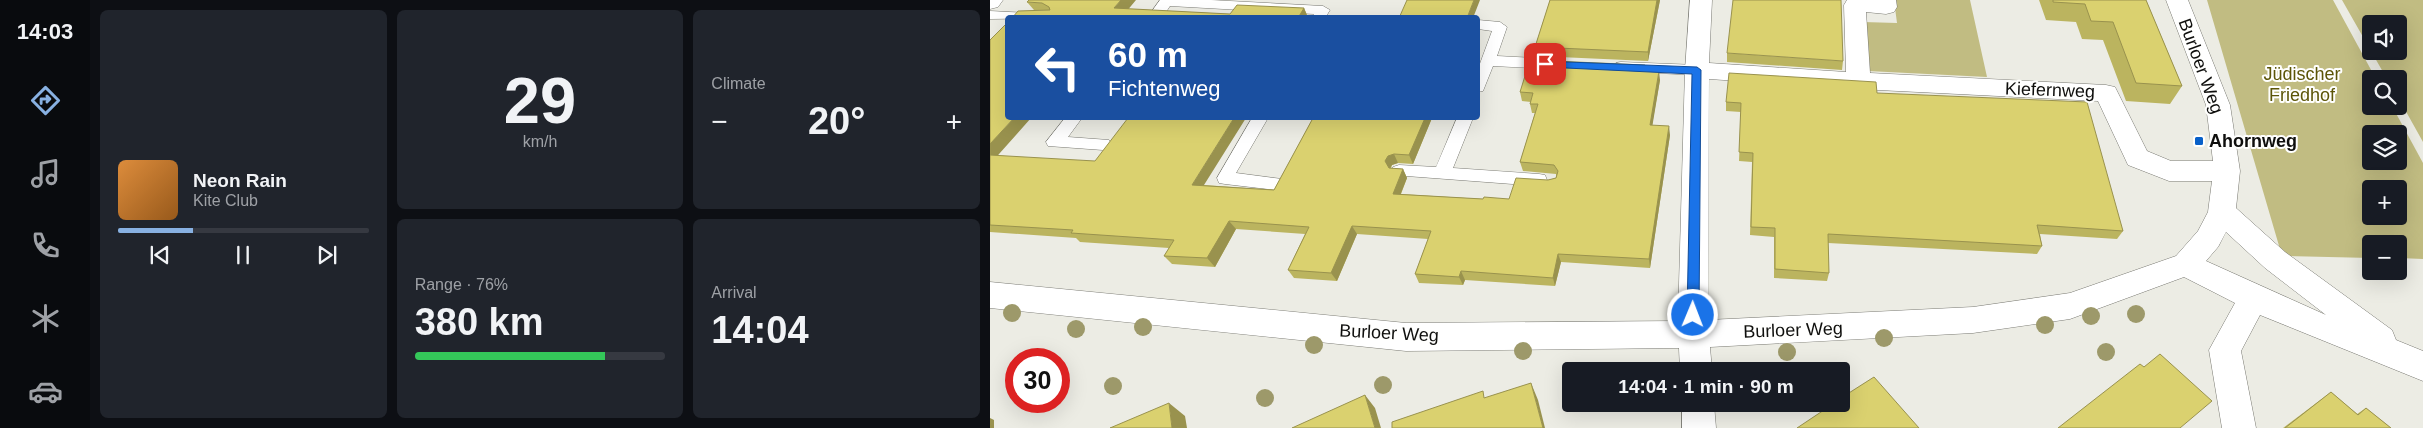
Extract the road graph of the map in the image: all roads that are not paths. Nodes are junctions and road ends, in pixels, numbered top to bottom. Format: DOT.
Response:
graph roads {
  1 [pos="1701,0"];
  2 [pos="1885,0"];
  3 [pos="2177,0"];
  4 [pos="990,15"];
  5 [pos="1156,15"];
  6 [pos="1320,15"];
  7 [pos="1005,16"];
  8 [pos="1480,25"];
  9 [pos="1488,61"];
  10 [pos="1568,65"];
  11 [pos="1607,66"];
  12 [pos="1697,70"];
  13 [pos="1858,81"];
  14 [pos="1480,82"];
  15 [pos="1072,120"];
  16 [pos="1259,120"];
  17 [pos="1464,120"];
  18 [pos="1103,144"];
  19 [pos="1399,171"];
  20 [pos="2227,171"];
  21 [pos="1442,174"];
  22 [pos="1550,181"];
  23 [pos="1276,184"];
  24 [pos="2222,212"];
  25 [pos="2186,264"];
  26 [pos="990,295"];
  27 [pos="2254,298"];
  28 [pos="1693,334"];
  29 [pos="1695,362"];
  30 [pos="2414,362"];
  31 [pos="1698,412"];
  32 [pos="1699,428"];
  33 [pos="2239,428"];
  1 -- 12 [label="street"];
  2 -- 13 [label="street"];
  3 -- 20 [label="street, Burloer Weg"];
  4 -- 7 [label="lane"];
  5 -- 6 [label="lane"];
  8 -- 9 [label="lane"];
  9 -- 10 [label="lane"];
  9 -- 14 [label="lane"];
  11 -- 12 [label="lane"];
  12 -- 13 [label="street, Kiefernweg"];
  12 -- 28 [label="street"];
  13 -- 20 [label="street, Kiefernweg"];
  15 -- 18 [label="lane"];
  16 -- 23 [label="lane"];
  17 -- 21 [label="lane"];
  19 -- 21 [label="lane"];
  20 -- 24 [label="street, Burloer Weg"];
  21 -- 22 [label="lane"];
  24 -- 25 [label="street, Burloer Weg"];
  24 -- 30 [label="street"];
  25 -- 27 [label="street"];
  25 -- 28 [label="street, Burloer Weg"];
  26 -- 28 [label="street, Burloer Weg"];
  27 -- 30 [label="street"];
  27 -- 33 [label="street"];
  28 -- 29 [label="street"];
  31 -- 32 [label="street"];
}
